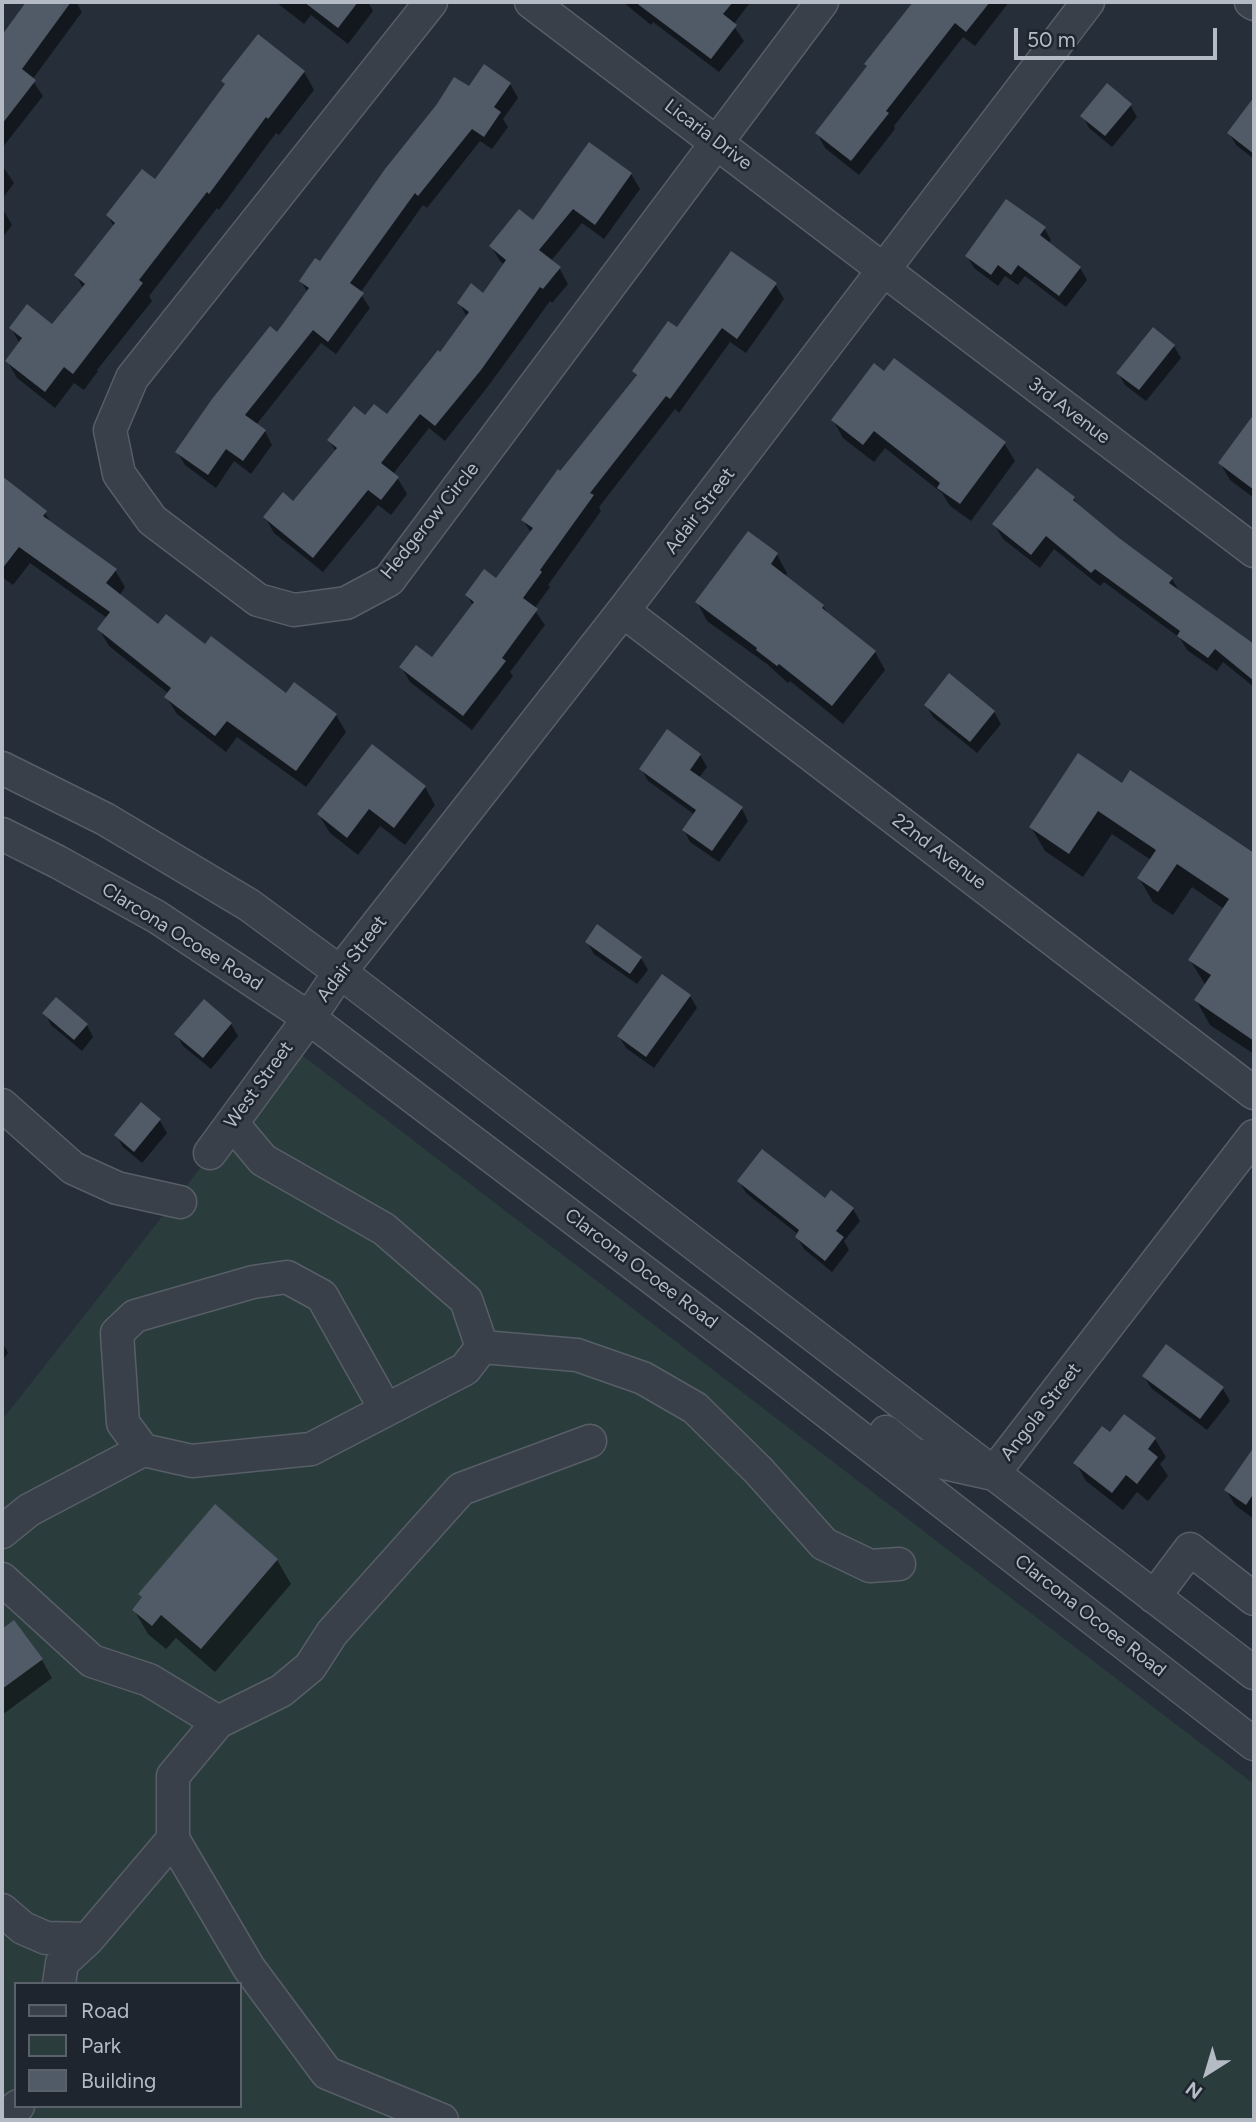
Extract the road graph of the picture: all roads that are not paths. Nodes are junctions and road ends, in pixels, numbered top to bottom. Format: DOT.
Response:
graph roads {
  1 [pos="431,2"];
  2 [pos="531,2"];
  3 [pos="822,2"];
  4 [pos="1088,2"];
  5 [pos="718,142"];
  6 [pos="884,270"];
  7 [pos="1254,551"];
  8 [pos="623,611"];
  9 [pos="2,768"];
  10 [pos="2,834"];
  11 [pos="340,972"];
  12 [pos="309,1018"];
  13 [pos="1254,1093"];
  14 [pos="2,1105"];
  15 [pos="232,1123"];
  16 [pos="1254,1136"];
  17 [pos="210,1153"];
  18 [pos="180,1202"];
  19 [pos="482,1347"];
  20 [pos="759,1359"];
  21 [pos="386,1410"];
  22 [pos="590,1441"];
  23 [pos="143,1450"];
  24 [pos="993,1474"];
  25 [pos="2,1532"];
  26 [pos="900,1564"];
  27 [pos="2,1579"];
  28 [pos="1154,1597"];
  29 [pos="1254,1599"];
  30 [pos="1254,1673"];
  31 [pos="218,1722"];
  32 [pos="1254,1744"];
  33 [pos="173,1839"];
  34 [pos="2,1910"];
  35 [pos="88,1939"];
  36 [pos="59,1982"];
  37 [pos="16,2108"];
  38 [pos="2,2120"];
  39 [pos="442,2120"];
  1 -- 5 [label="street, Hedgerow Circle"];
  2 -- 5 [label="street, Licaria Drive"];
  3 -- 5 [label="street, Hedgerow Circle"];
  4 -- 6 [label="street, Adair Street"];
  5 -- 6 [label="street, Licaria Drive"];
  6 -- 7 [label="street, 3rd Avenue"];
  6 -- 8 [label="street, Adair Street"];
  8 -- 11 [label="street, Adair Street"];
  8 -- 13 [label="street, 22nd Avenue"];
  9 -- 11 [label="street"];
  10 -- 12 [label="street, Clarcona Ocoee Road"];
  11 -- 12 [label="street, Adair Street"];
  11 -- 24 [label="street"];
  12 -- 15 [label="street, West Street"];
  12 -- 20 [label="street, Clarcona Ocoee Road"];
  14 -- 18 [label="street"];
  15 -- 17 [label="street, West Street"];
  15 -- 19 [label="street"];
  16 -- 24 [label="street, Angola Street"];
  19 -- 21 [label="street"];
  19 -- 26 [label="street"];
  20 -- 24 [label="street, Angola Street"];
  20 -- 32 [label="street, Clarcona Ocoee Road"];
  21 -- 23 [label="street"];
  21 -- 23 [label="street"];
  22 -- 31 [label="street"];
  23 -- 25 [label="street"];
  24 -- 28 [label="street"];
  27 -- 31 [label="street"];
  28 -- 29 [label="street"];
  28 -- 30 [label="street"];
  31 -- 33 [label="street"];
  33 -- 35 [label="street"];
  33 -- 39 [label="street"];
  34 -- 35 [label="street"];
  35 -- 36 [label="street"];
  37 -- 38 [label="street"];
}
